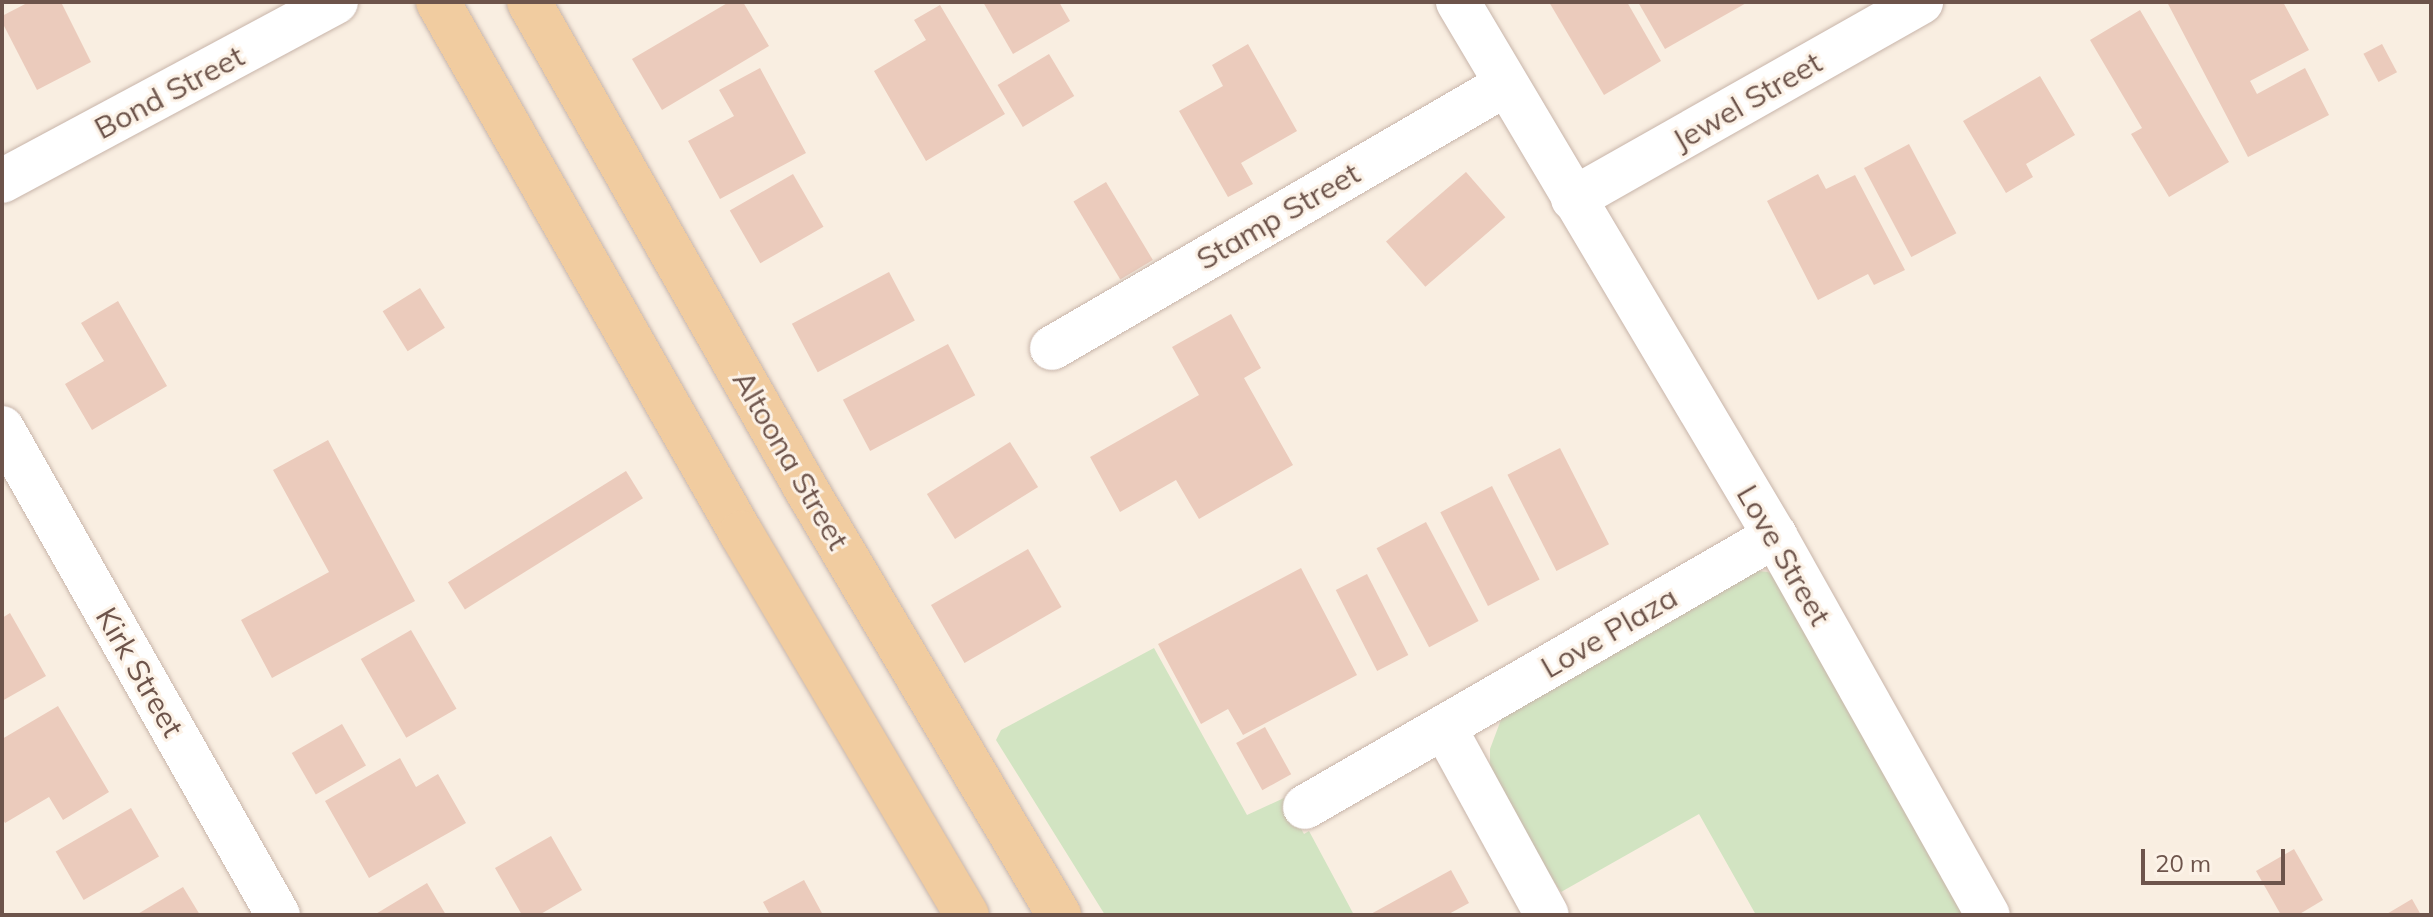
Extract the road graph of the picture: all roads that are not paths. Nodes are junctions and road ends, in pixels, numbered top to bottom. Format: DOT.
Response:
graph roads {
  1 [pos="336,2"];
  2 [pos="438,2"];
  3 [pos="529,2"];
  4 [pos="1458,2"];
  5 [pos="1921,2"];
  6 [pos="1505,85"];
  7 [pos="2,181"];
  8 [pos="1573,199"];
  9 [pos="1052,348"];
  10 [pos="2,428"];
  11 [pos="1775,536"];
  12 [pos="1444,727"];
  13 [pos="1305,807"];
  14 [pos="278,915"];
  15 [pos="967,915"];
  16 [pos="1059,915"];
  17 [pos="1547,915"];
  18 [pos="1988,915"];
  1 -- 7 [label="street, Bond Street"];
  2 -- 15 [label="main road"];
  3 -- 16 [label="main road, Altoona Street"];
  4 -- 6 [label="street, Love Street"];
  5 -- 8 [label="street, Jewel Street"];
  6 -- 8 [label="street, Love Street"];
  6 -- 9 [label="street, Stamp Street"];
  8 -- 11 [label="street, Love Street"];
  10 -- 14 [label="street, Kirk Street"];
  11 -- 12 [label="street, Love Plaza"];
  11 -- 18 [label="street, Love Street"];
  12 -- 13 [label="street, Love Plaza"];
  12 -- 17 [label="street"];
}
